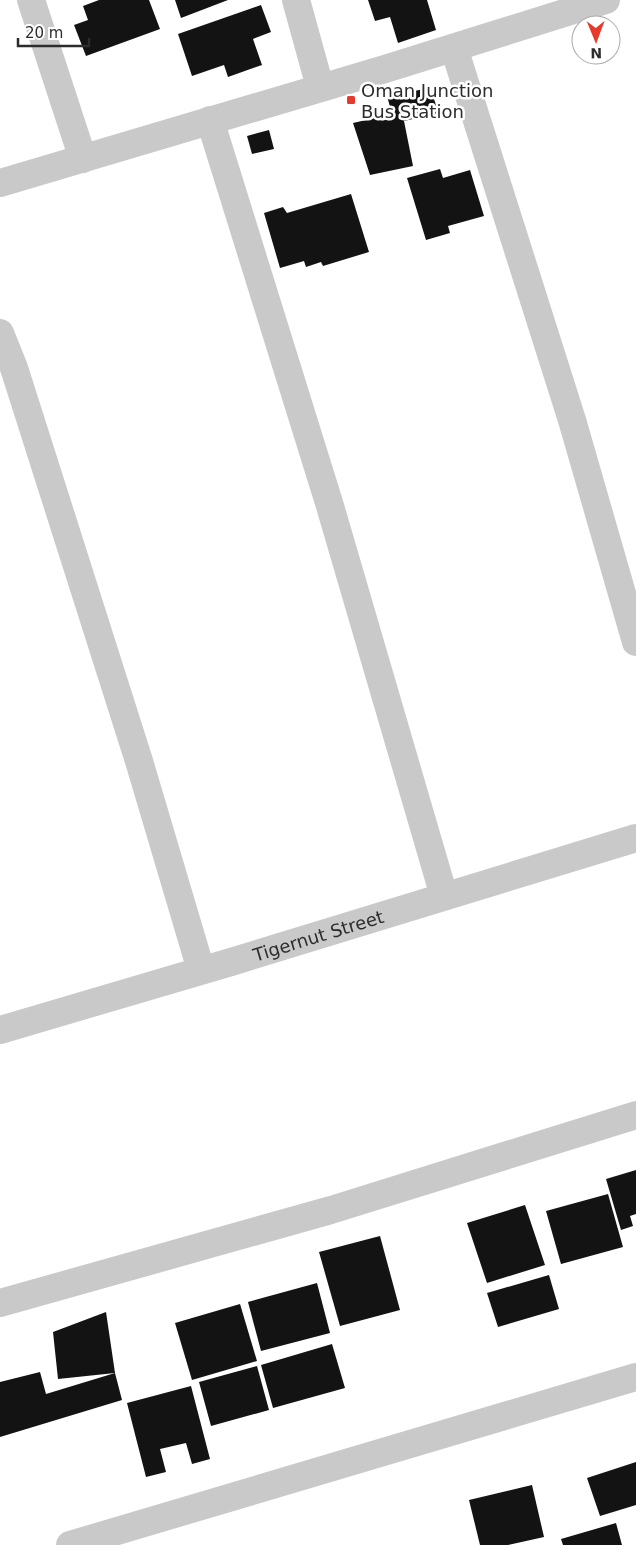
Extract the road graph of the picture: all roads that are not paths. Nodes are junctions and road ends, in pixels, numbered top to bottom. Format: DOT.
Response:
graph roads {
  1 [pos="31,0"];
  2 [pos="296,0"];
  3 [pos="606,0"];
  4 [pos="568,5"];
  5 [pos="454,48"];
  6 [pos="320,87"];
  7 [pos="210,120"];
  8 [pos="83,159"];
  9 [pos="0,183"];
  10 [pos="0,333"];
  11 [pos="636,642"];
  12 [pos="636,838"];
  13 [pos="444,896"];
  14 [pos="201,970"];
  15 [pos="0,1030"];
  16 [pos="636,1114"];
  17 [pos="0,1303"];
  18 [pos="636,1377"];
  19 [pos="70,1545"];
  1 -- 8 [label="street"];
  2 -- 6 [label="street"];
  3 -- 4 [label="street"];
  4 -- 5 [label="street"];
  5 -- 6 [label="street"];
  5 -- 11 [label="street"];
  6 -- 7 [label="street"];
  7 -- 8 [label="street"];
  7 -- 13 [label="street"];
  8 -- 9 [label="street"];
  10 -- 14 [label="street"];
  12 -- 13 [label="street, Tigernut Street"];
  13 -- 14 [label="street, Tigernut Street"];
  14 -- 15 [label="street, Tigernut Street"];
  16 -- 17 [label="street"];
  18 -- 19 [label="street"];
}
